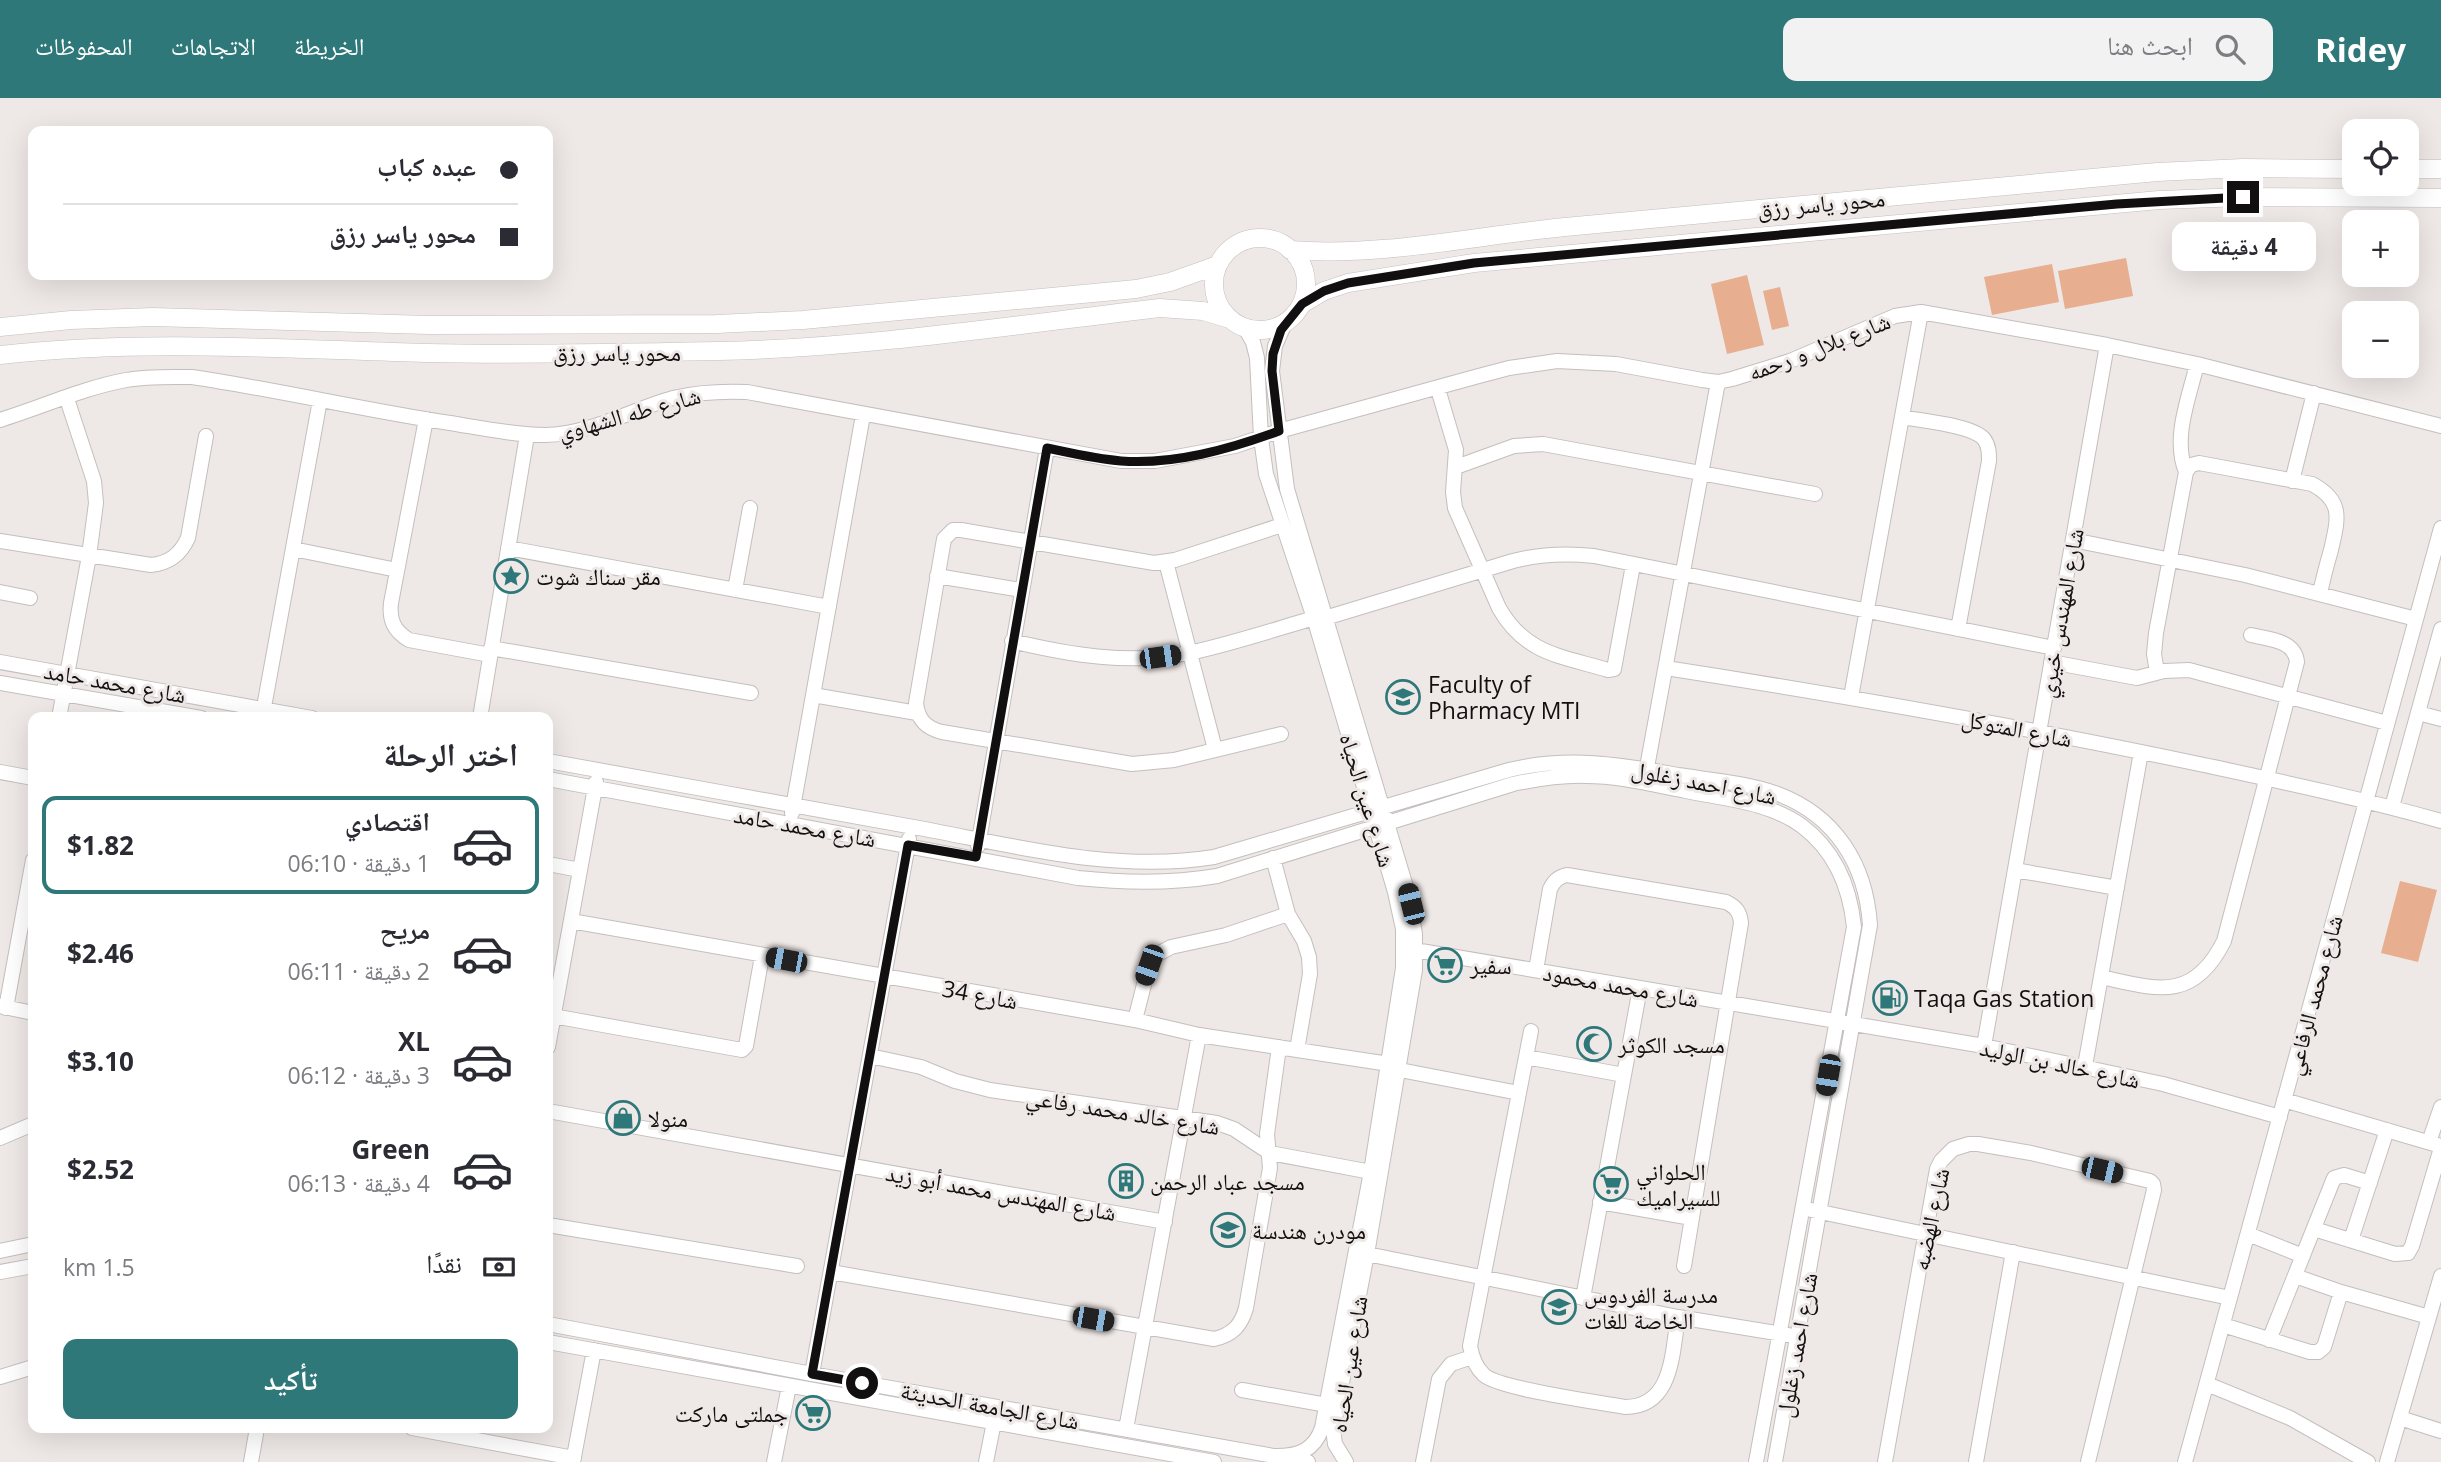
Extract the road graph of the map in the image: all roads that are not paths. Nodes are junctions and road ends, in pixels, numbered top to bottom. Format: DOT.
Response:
graph roads {
  1 [pos="2342,169"];
  2 [pos="2419,169"];
  3 [pos="2441,169"];
  4 [pos="2441,198"];
  5 [pos="1290,250"];
  6 [pos="1218,265"];
  7 [pos="1302,304"];
  8 [pos="1921,312"];
  9 [pos="1237,323"];
  10 [pos="1285,323"];
  11 [pos="0,327"];
  12 [pos="2107,345"];
  13 [pos="0,355"];
  14 [pos="2197,364"];
  15 [pos="1718,382"];
  16 [pos="1438,389"];
  17 [pos="2314,393"];
  18 [pos="67,399"];
  19 [pos="320,400"];
  20 [pos="863,415"];
  21 [pos="1902,417"];
  22 [pos="0,419"];
  23 [pos="426,419"];
  24 [pos="2441,426"];
  25 [pos="1279,431"];
  26 [pos="527,435"];
  27 [pos="206,436"];
  28 [pos="1261,438"];
  29 [pos="1047,448"];
  30 [pos="1456,467"];
  31 [pos="2186,472"];
  32 [pos="1701,474"];
  33 [pos="2292,481"];
  34 [pos="1815,494"];
  35 [pos="750,508"];
  36 [pos="1282,525"];
  37 [pos="2441,527"];
  38 [pos="2073,540"];
  39 [pos="0,541"];
  40 [pos="1030,542"];
  41 [pos="508,548"];
  42 [pos="293,549"];
  43 [pos="89,556"];
  44 [pos="2169,559"];
  45 [pos="1166,562"];
  46 [pos="1633,565"];
  47 [pos="397,570"];
  48 [pos="1482,570"];
  49 [pos="1683,575"];
  50 [pos="937,576"];
  51 [pos="735,590"];
  52 [pos="1021,590"];
  53 [pos="0,592"];
  54 [pos="2320,593"];
  55 [pos="30,598"];
  56 [pos="829,607"];
  57 [pos="1867,611"];
  58 [pos="1320,618"];
  59 [pos="2416,619"];
  60 [pos="1958,629"];
  61 [pos="2441,629"];
  62 [pos="2251,635"];
  63 [pos="1012,641"];
  64 [pos="491,652"];
  65 [pos="1188,653"];
  66 [pos="2053,655"];
  67 [pos="0,662"];
  68 [pos="1666,668"];
  69 [pos="2436,671"];
  70 [pos="2157,672"];
  71 [pos="68,673"];
  72 [pos="0,682"];
  73 [pos="64,693"];
  74 [pos="751,693"];
  75 [pos="813,695"];
  76 [pos="2288,696"];
  77 [pos="1851,697"];
  78 [pos="60,712"];
  79 [pos="168,712"];
  80 [pos="257,712"];
  81 [pos="262,712"];
  82 [pos="481,712"];
  83 [pos="917,713"];
  84 [pos="2418,713"];
  85 [pos="2441,719"];
  86 [pos="2387,723"];
  87 [pos="2039,731"];
  88 [pos="1280,734"];
  89 [pos="996,743"];
  90 [pos="1215,749"];
  91 [pos="2141,752"];
  92 [pos="553,762"];
  93 [pos="598,770"];
  94 [pos="0,772"];
  95 [pos="1523,774"];
  96 [pos="1646,776"];
  97 [pos="28,777"];
  98 [pos="2266,779"];
  99 [pos="553,780"];
  100 [pos="595,788"];
  101 [pos="2366,802"];
  102 [pos="793,805"];
  103 [pos="2392,807"];
  104 [pos="1377,809"];
  105 [pos="2441,821"];
  106 [pos="790,823"];
  107 [pos="1381,825"];
  108 [pos="912,827"];
  109 [pos="979,839"];
  110 [pos="908,845"];
  111 [pos="976,857"];
  112 [pos="1273,858"];
  113 [pos="553,865"];
  114 [pos="580,870"];
  115 [pos="2015,870"];
  116 [pos="28,884"];
  117 [pos="2117,888"];
  118 [pos="1288,914"];
  119 [pos="571,922"];
  120 [pos="1410,949"];
  121 [pos="762,956"];
  122 [pos="1855,967"];
  123 [pos="1536,970"];
  124 [pos="2101,977"];
  125 [pos="884,978"];
  126 [pos="553,983"];
  127 [pos="1640,988"];
  128 [pos="1728,1003"];
  129 [pos="3,1007"];
  130 [pos="28,1012"];
  131 [pos="553,1016"];
  132 [pos="1135,1020"];
  133 [pos="1838,1021"];
  134 [pos="1853,1024"];
  135 [pos="1531,1031"];
  136 [pos="1199,1035"];
  137 [pos="1984,1046"];
  138 [pos="1279,1047"];
  139 [pos="1297,1050"];
  140 [pos="870,1056"];
  141 [pos="1526,1057"];
  142 [pos="2085,1066"];
  143 [pos="1394,1067"];
  144 [pos="1624,1075"];
  145 [pos="1519,1093"];
  146 [pos="2284,1100"];
  147 [pos="2441,1107"];
  148 [pos="553,1112"];
  149 [pos="2280,1117"];
  150 [pos="1184,1118"];
  151 [pos="28,1126"];
  152 [pos="2387,1130"];
  153 [pos="0,1138"];
  154 [pos="2437,1145"];
  155 [pos="1270,1153"];
  156 [pos="850,1165"];
  157 [pos="1371,1172"];
  158 [pos="2370,1183"];
  159 [pos="1601,1202"];
  160 [pos="1803,1208"];
  161 [pos="1819,1212"];
  162 [pos="1692,1218"];
  163 [pos="1164,1222"];
  164 [pos="553,1226"];
  165 [pos="2314,1229"];
  166 [pos="1925,1234"];
  167 [pos="2248,1234"];
  168 [pos="2351,1240"];
  169 [pos="28,1245"];
  170 [pos="0,1251"];
  171 [pos="2013,1252"];
  172 [pos="1367,1254"];
  173 [pos="2303,1255"];
  174 [pos="797,1266"];
  175 [pos="1684,1266"];
  176 [pos="28,1267"];
  177 [pos="0,1272"];
  178 [pos="831,1272"];
  179 [pos="2295,1276"];
  180 [pos="2441,1276"];
  181 [pos="1482,1278"];
  182 [pos="2133,1278"];
  183 [pos="2341,1292"];
  184 [pos="1583,1298"];
  185 [pos="2230,1298"];
  186 [pos="1678,1317"];
  187 [pos="2432,1323"];
  188 [pos="553,1325"];
  189 [pos="2223,1325"];
  190 [pos="1145,1328"];
  191 [pos="1779,1334"];
  192 [pos="1797,1337"];
  193 [pos="2269,1340"];
  194 [pos="636,1341"];
  195 [pos="553,1343"];
  196 [pos="594,1350"];
  197 [pos="633,1357"];
  198 [pos="1472,1357"];
  199 [pos="28,1369"];
  200 [pos="812,1374"];
  201 [pos="0,1377"];
  202 [pos="2207,1384"];
  203 [pos="789,1386"];
  204 [pos="1242,1390"];
  205 [pos="1327,1405"];
  206 [pos="2400,1418"];
  207 [pos="993,1422"];
  208 [pos="1088,1423"];
  209 [pos="1126,1429"];
  210 [pos="2441,1431"];
  211 [pos="256,1433"];
  212 [pos="437,1433"];
  213 [pos="1085,1438"];
  214 [pos="1276,1456"];
  215 [pos="574,1460"];
  216 [pos="251,1462"];
  217 [pos="774,1462"];
  218 [pos="986,1462"];
  219 [pos="1214,1462"];
  220 [pos="1308,1462"];
  221 [pos="1346,1462"];
  222 [pos="1423,1462"];
  223 [pos="1756,1462"];
  224 [pos="1775,1462"];
  225 [pos="1885,1462"];
  226 [pos="1976,1462"];
  227 [pos="2088,1462"];
  228 [pos="2185,1462"];
  229 [pos="2368,1462"];
  230 [pos="2387,1462"];
  1 -- 5 [label="main road, محور ياسر رزق"];
  2 -- 3 [label="main road"];
  4 -- 7 [label="main road, محور ياسر رزق"];
  5 -- 6 [label="main road"];
  5 -- 7 [label="main road"];
  6 -- 9 [label="main road"];
  6 -- 11 [label="main road, محور ياسر رزق"];
  7 -- 10 [label="main road"];
  8 -- 12 [label="street, شارع بلال و رحمه"];
  8 -- 15 [label="street, شارع بلال و رحمه"];
  8 -- 21 [label="street"];
  9 -- 10 [label="main road"];
  9 -- 13 [label="main road, محور ياسر رزق"];
  9 -- 28 [label="street, شارع عين الحياه"];
  10 -- 25 [label="street, شارع عين الحياه"];
  12 -- 14 [label="street, شارع بلال و رحمه"];
  12 -- 38 [label="street, شارع المهندس خيري"];
  14 -- 17 [label="street, شارع بلال و رحمه"];
  14 -- 31 [label="street"];
  15 -- 16 [label="street, شارع بلال و رحمه"];
  15 -- 32 [label="street"];
  16 -- 25 [label="street, شارع بلال و رحمه"];
  16 -- 30 [label="street"];
  17 -- 24 [label="street, شارع بلال و رحمه"];
  17 -- 33 [label="street"];
  18 -- 19 [label="street, شارع طه الشهاوي"];
  18 -- 22 [label="street, شارع طه الشهاوي"];
  18 -- 43 [label="street"];
  19 -- 23 [label="street, شارع طه الشهاوي"];
  19 -- 42 [label="street"];
  20 -- 26 [label="street, شارع طه الشهاوي"];
  20 -- 29 [label="street, شارع طه الشهاوي"];
  20 -- 56 [label="street"];
  21 -- 57 [label="street"];
  21 -- 60 [label="street"];
  23 -- 26 [label="street, شارع طه الشهاوي"];
  23 -- 47 [label="street"];
  25 -- 28 [label="street, شارع بلال و رحمه"];
  25 -- 58 [label="street, شارع عين الحياه"];
  26 -- 41 [label="street"];
  27 -- 43 [label="street"];
  28 -- 29 [label="street, شارع طه الشهاوي"];
  28 -- 36 [label="street, شارع عين الحياه"];
  29 -- 40 [label="street"];
  30 -- 32 [label="street"];
  30 -- 48 [label="street"];
  31 -- 33 [label="street"];
  31 -- 44 [label="street"];
  32 -- 34 [label="street"];
  32 -- 49 [label="street"];
  33 -- 54 [label="street"];
  35 -- 51 [label="street"];
  36 -- 45 [label="street"];
  36 -- 58 [label="street, شارع عين الحياه"];
  37 -- 59 [label="street, شارع محمد الرفاعي"];
  38 -- 44 [label="street"];
  38 -- 66 [label="street, شارع المهندس خيري"];
  39 -- 43 [label="street"];
  40 -- 45 [label="street"];
  40 -- 50 [label="street"];
  40 -- 52 [label="street"];
  41 -- 51 [label="street"];
  41 -- 64 [label="street"];
  42 -- 47 [label="street"];
  42 -- 81 [label="street"];
  43 -- 71 [label="street"];
  44 -- 54 [label="street"];
  44 -- 70 [label="street"];
  45 -- 65 [label="street"];
  46 -- 48 [label="street"];
  46 -- 48 [label="street"];
  46 -- 49 [label="street"];
  47 -- 64 [label="street"];
  48 -- 58 [label="street"];
  49 -- 57 [label="street"];
  49 -- 68 [label="street"];
  50 -- 52 [label="street"];
  50 -- 83 [label="street"];
  51 -- 56 [label="street"];
  52 -- 63 [label="street"];
  53 -- 55 [label="street"];
  54 -- 59 [label="street"];
  56 -- 75 [label="street"];
  57 -- 60 [label="street"];
  57 -- 77 [label="street"];
  58 -- 65 [label="street"];
  58 -- 104 [label="street, شارع عين الحياه"];
  59 -- 86 [label="street, شارع محمد الرفاعي"];
  60 -- 66 [label="street"];
  61 -- 69 [label="street"];
  62 -- 76 [label="street"];
  63 -- 65 [label="street"];
  63 -- 89 [label="street"];
  64 -- 74 [label="street"];
  64 -- 82 [label="street"];
  65 -- 90 [label="street"];
  66 -- 70 [label="street"];
  66 -- 87 [label="street, شارع المهندس خيري"];
  67 -- 71 [label="street, شارع محمد حامد"];
  68 -- 77 [label="street, شارع المتوكل"];
  68 -- 96 [label="street"];
  69 -- 84 [label="street"];
  70 -- 76 [label="street"];
  71 -- 73 [label="street"];
  71 -- 80 [label="street, شارع محمد حامد"];
  72 -- 73 [label="street, شارع محمد حامد"];
  73 -- 78 [label="street"];
  73 -- 79 [label="street, شارع محمد حامد"];
  75 -- 83 [label="street"];
  75 -- 102 [label="street"];
  76 -- 86 [label="street"];
  76 -- 98 [label="street"];
  77 -- 87 [label="street, شارع المتوكل"];
  83 -- 89 [label="street"];
  84 -- 85 [label="street"];
  84 -- 103 [label="street"];
  86 -- 101 [label="street, شارع محمد الرفاعي"];
  87 -- 91 [label="street, شارع المتوكل"];
  87 -- 115 [label="street, شارع المهندس خيري"];
  88 -- 90 [label="street"];
  89 -- 90 [label="street"];
  89 -- 109 [label="street"];
  91 -- 98 [label="street, شارع المتوكل"];
  91 -- 117 [label="street"];
  92 -- 93 [label="street, شارع محمد حامد"];
  93 -- 100 [label="street"];
  93 -- 102 [label="street, شارع محمد حامد"];
  94 -- 97 [label="street"];
  95 -- 96 [label="street, شارع احمد زغلول"];
  95 -- 104 [label="street, شارع احمد زغلول"];
  95 -- 107 [label="street, شارع احمد زغلول"];
  96 -- 122 [label="street, شارع احمد زغلول"];
  98 -- 101 [label="street, شارع المتوكل"];
  98 -- 124 [label="street"];
  99 -- 100 [label="street, شارع محمد حامد"];
  100 -- 106 [label="street, شارع محمد حامد"];
  100 -- 114 [label="street"];
  101 -- 103 [label="street, شارع المتوكل"];
  101 -- 146 [label="street, شارع محمد الرفاعي"];
  102 -- 106 [label="street"];
  102 -- 108 [label="street, شارع محمد حامد"];
  103 -- 105 [label="street, شارع المتوكل"];
  104 -- 107 [label="street, شارع عين الحياه"];
  104 -- 109 [label="street, شارع محمد حامد"];
  106 -- 110 [label="street, شارع محمد حامد"];
  107 -- 112 [label="street, شارع محمد حامد"];
  107 -- 120 [label="street, شارع عين الحياه"];
  108 -- 109 [label="street, شارع محمد حامد"];
  108 -- 110 [label="street"];
  109 -- 111 [label="street"];
  110 -- 111 [label="street, شارع محمد حامد"];
  110 -- 125 [label="street"];
  111 -- 112 [label="street, شارع محمد حامد"];
  112 -- 118 [label="street"];
  113 -- 114 [label="street"];
  114 -- 119 [label="street"];
  115 -- 117 [label="street"];
  115 -- 137 [label="street, شارع المهندس خيري"];
  116 -- 129 [label="street"];
  117 -- 124 [label="street"];
  118 -- 132 [label="street"];
  118 -- 139 [label="street"];
  119 -- 121 [label="street, شارع 34"];
  119 -- 126 [label="street"];
  120 -- 123 [label="street, شارع محمد محمود"];
  120 -- 143 [label="street, شارع عين الحياه"];
  121 -- 125 [label="street, شارع 34"];
  121 -- 131 [label="street"];
  122 -- 133 [label="street, شارع احمد زغلول"];
  122 -- 134 [label="street, شارع احمد زغلول"];
  123 -- 127 [label="street, شارع محمد محمود"];
  123 -- 128 [label="street"];
  124 -- 142 [label="street"];
  125 -- 132 [label="street, شارع 34"];
  125 -- 140 [label="street"];
  126 -- 131 [label="street"];
  127 -- 128 [label="street, شارع محمد محمود"];
  127 -- 144 [label="street"];
  128 -- 133 [label="street, شارع محمد محمود"];
  128 -- 162 [label="street"];
  129 -- 130 [label="street"];
  132 -- 136 [label="street, شارع 34"];
  133 -- 134 [label="street, شارع خالد بن الوليد"];
  133 -- 160 [label="street, شارع احمد زغلول"];
  134 -- 137 [label="street, شارع خالد بن الوليد"];
  134 -- 161 [label="street, شارع احمد زغلول"];
  135 -- 141 [label="street"];
  136 -- 138 [label="street, شارع 34"];
  136 -- 150 [label="street"];
  137 -- 142 [label="street, شارع خالد بن الوليد"];
  138 -- 139 [label="street, شارع 34"];
  138 -- 155 [label="street"];
  139 -- 143 [label="street, شارع 34"];
  140 -- 150 [label="street, شارع خالد محمد رفاعي"];
  140 -- 156 [label="street"];
  141 -- 144 [label="street"];
  141 -- 145 [label="street"];
  142 -- 149 [label="street, شارع خالد بن الوليد"];
  143 -- 145 [label="street, شارع 34"];
  143 -- 157 [label="street, شارع عين الحياه"];
  143 -- 172 [label="street, شارع عين الحياه"];
  144 -- 159 [label="street"];
  145 -- 181 [label="street"];
  146 -- 149 [label="street, شارع محمد الرفاعي"];
  146 -- 152 [label="street"];
  147 -- 154 [label="street"];
  148 -- 156 [label="street, شارع المهندس محمد أبو زيد"];
  149 -- 167 [label="street, شارع محمد الرفاعي"];
  150 -- 155 [label="street, شارع خالد محمد رفاعي"];
  150 -- 163 [label="street"];
  151 -- 153 [label="street"];
  152 -- 154 [label="street"];
  152 -- 158 [label="street"];
  154 -- 168 [label="street"];
  155 -- 157 [label="street, شارع خالد محمد رفاعي"];
  155 -- 190 [label="street"];
  156 -- 163 [label="street, شارع المهندس محمد أبو زيد"];
  156 -- 178 [label="street"];
  157 -- 205 [label="street, شارع عين الحياه"];
  158 -- 165 [label="street"];
  158 -- 168 [label="street"];
  159 -- 162 [label="street"];
  159 -- 184 [label="street"];
  160 -- 161 [label="street"];
  160 -- 191 [label="street, شارع احمد زغلول"];
  161 -- 166 [label="street"];
  161 -- 192 [label="street, شارع احمد زغلول"];
  162 -- 175 [label="street"];
  163 -- 190 [label="street"];
  164 -- 174 [label="street"];
  165 -- 168 [label="street"];
  165 -- 173 [label="street"];
  166 -- 171 [label="street"];
  166 -- 182 [label="street, شارع الهضبه"];
  166 -- 225 [label="street, شارع الهضبه"];
  167 -- 173 [label="street"];
  167 -- 185 [label="street, شارع محمد الرفاعي"];
  169 -- 170 [label="street"];
  171 -- 182 [label="street"];
  171 -- 226 [label="street"];
  172 -- 181 [label="street"];
  172 -- 221 [label="street, شارع عين الحياه"];
  173 -- 179 [label="street"];
  176 -- 177 [label="street"];
  178 -- 190 [label="street"];
  178 -- 200 [label="street"];
  179 -- 183 [label="street"];
  179 -- 193 [label="street"];
  180 -- 187 [label="street"];
  181 -- 184 [label="street"];
  181 -- 198 [label="street"];
  182 -- 185 [label="street"];
  182 -- 227 [label="street"];
  183 -- 187 [label="street"];
  183 -- 193 [label="street"];
  184 -- 186 [label="street"];
  185 -- 189 [label="street, شارع محمد الرفاعي"];
  186 -- 191 [label="street"];
  186 -- 198 [label="street"];
  187 -- 206 [label="street"];
  188 -- 194 [label="street, شارع الجامعة الحديثة"];
  189 -- 193 [label="street"];
  189 -- 202 [label="street, شارع محمد الرفاعي"];
  190 -- 209 [label="street"];
  191 -- 192 [label="street"];
  191 -- 223 [label="street, شارع احمد زغلول"];
  192 -- 224 [label="street, شارع احمد زغلول"];
  194 -- 197 [label="street"];
  194 -- 200 [label="street, شارع الجامعة الحديثة"];
  195 -- 196 [label="street, شارع الجامعة الحديثة"];
  196 -- 197 [label="street, شارع الجامعة الحديثة"];
  196 -- 215 [label="street"];
  197 -- 203 [label="street, شارع الجامعة الحديثة"];
  198 -- 222 [label="street"];
  199 -- 201 [label="street"];
  200 -- 208 [label="street, شارع الجامعة الحديثة"];
  202 -- 228 [label="street, شارع محمد الرفاعي"];
  202 -- 229 [label="street"];
  203 -- 207 [label="street, شارع الجامعة الحديثة"];
  203 -- 217 [label="street"];
  204 -- 205 [label="street"];
  205 -- 214 [label="street, شارع عين الحياه"];
  206 -- 210 [label="street"];
  206 -- 230 [label="street"];
  207 -- 213 [label="street, شارع الجامعة الحديثة"];
  207 -- 218 [label="street"];
  208 -- 209 [label="street, شارع الجامعة الحديثة"];
  208 -- 213 [label="street"];
  209 -- 214 [label="street, شارع الجامعة الحديثة"];
  211 -- 216 [label="street"];
  212 -- 215 [label="street"];
  213 -- 219 [label="street, شارع الجامعة الحديثة"];
  214 -- 220 [label="street, شارع الجامعة الحديثة"];
}
